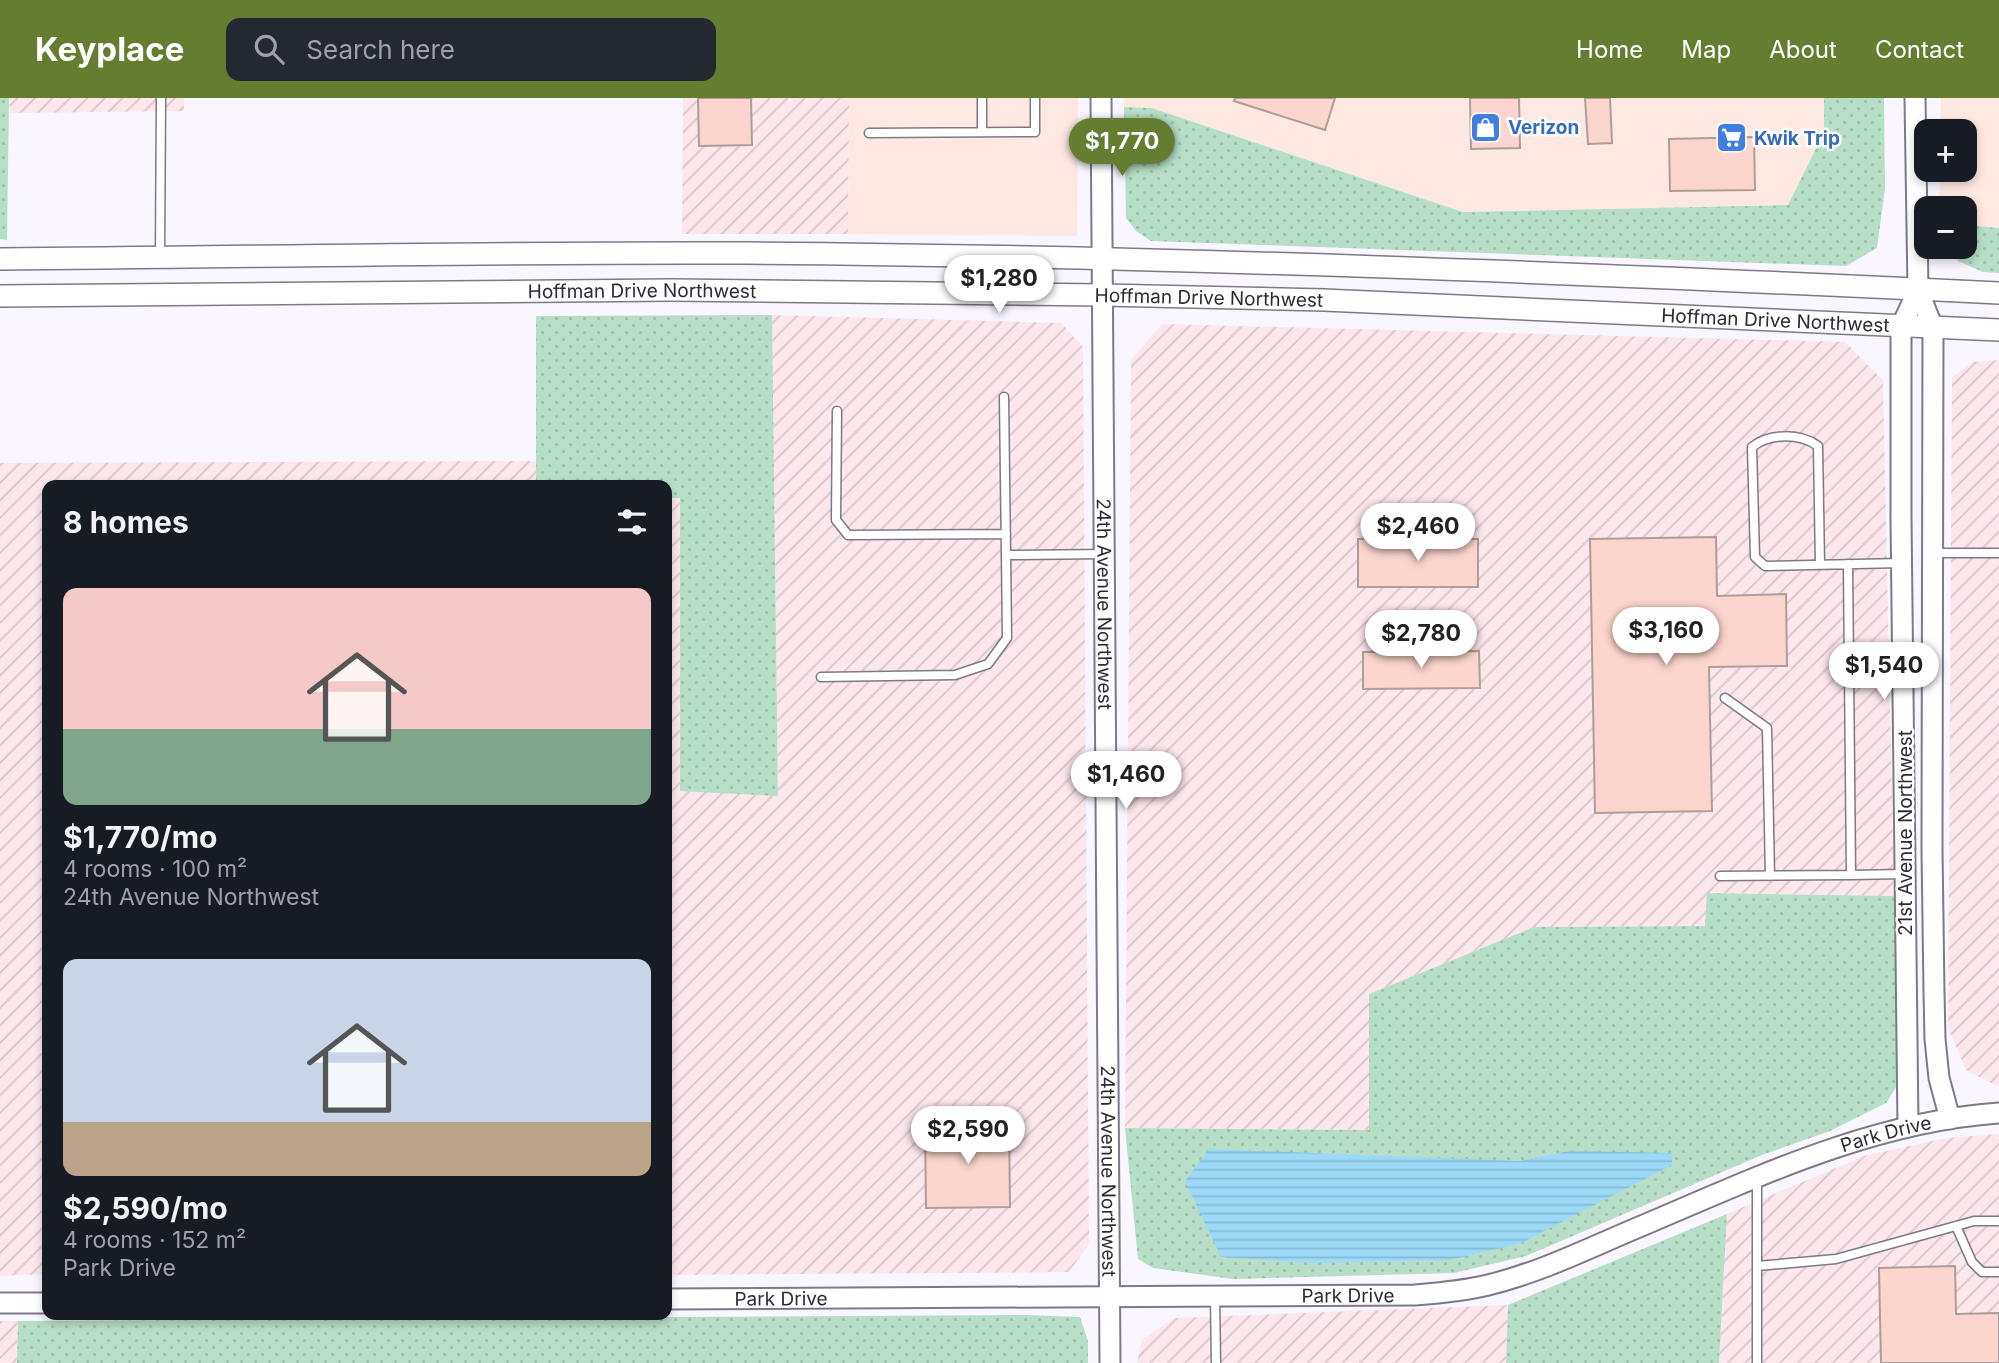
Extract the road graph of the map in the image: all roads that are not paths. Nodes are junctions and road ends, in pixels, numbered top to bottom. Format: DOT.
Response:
graph roads {
  1 [pos="161,98"];
  2 [pos="982,98"];
  3 [pos="1035,98"];
  4 [pos="1101,98"];
  5 [pos="1915,98"];
  6 [pos="982,132"];
  7 [pos="869,133"];
  8 [pos="160,258"];
  9 [pos="1103,258"];
  10 [pos="0,259"];
  11 [pos="1917,290"];
  12 [pos="1999,293"];
  13 [pos="1103,295"];
  14 [pos="0,296"];
  15 [pos="1901,327"];
  16 [pos="1933,328"];
  17 [pos="1999,330"];
  18 [pos="1004,397"];
  19 [pos="837,411"];
  20 [pos="1006,534"];
  21 [pos="1932,553"];
  22 [pos="1999,553"];
  23 [pos="1104,554"];
  24 [pos="1006,555"];
  25 [pos="1902,562"];
  26 [pos="1849,564"];
  27 [pos="1820,565"];
  28 [pos="821,677"];
  29 [pos="1726,698"];
  30 [pos="1905,874"];
  31 [pos="1851,875"];
  32 [pos="1720,876"];
  33 [pos="1770,876"];
  34 [pos="1999,1113"];
  35 [pos="1950,1119"];
  36 [pos="1908,1127"];
  37 [pos="1757,1177"];
  38 [pos="1999,1221"];
  39 [pos="1956,1226"];
  40 [pos="1757,1266"];
  41 [pos="1999,1272"];
  42 [pos="1109,1297"];
  43 [pos="1215,1297"];
  44 [pos="672,1299"];
  45 [pos="0,1303"];
  46 [pos="42,1303"];
  47 [pos="1110,1363"];
  48 [pos="1216,1363"];
  49 [pos="1757,1363"];
  1 -- 8 [label="lane"];
  2 -- 6 [label="lane"];
  3 -- 6 [label="lane"];
  4 -- 9 [label="street, 24th Avenue Northwest"];
  5 -- 11 [label="street, 21st Avenue Northwest"];
  6 -- 7 [label="lane"];
  8 -- 9 [label="main road, Hoffman Drive Northwest"];
  8 -- 10 [label="main road, Hoffman Drive Northwest"];
  9 -- 11 [label="main road, Hoffman Drive Northwest"];
  9 -- 13 [label="street, 24th Avenue Northwest"];
  11 -- 12 [label="main road, Hoffman Drive Northwest"];
  11 -- 15 [label="street, 21st Avenue Northwest"];
  11 -- 16 [label="street, 21st Avenue Northwest"];
  13 -- 14 [label="main road, Hoffman Drive Northwest"];
  13 -- 15 [label="main road, Hoffman Drive Northwest"];
  13 -- 23 [label="street, 24th Avenue Northwest"];
  15 -- 16 [label="main road, Hoffman Drive Northwest"];
  15 -- 25 [label="street, 21st Avenue Northwest"];
  16 -- 17 [label="main road, Hoffman Drive Northwest"];
  16 -- 21 [label="street, 21st Avenue Northwest"];
  18 -- 20 [label="lane"];
  19 -- 20 [label="lane"];
  20 -- 24 [label="lane"];
  21 -- 22 [label="lane"];
  21 -- 35 [label="street, 21st Avenue Northwest"];
  23 -- 24 [label="lane"];
  23 -- 42 [label="street, 24th Avenue Northwest"];
  24 -- 28 [label="lane"];
  25 -- 26 [label="lane"];
  25 -- 30 [label="street, 21st Avenue Northwest"];
  26 -- 27 [label="lane"];
  26 -- 31 [label="lane"];
  27 -- 27 [label="lane"];
  29 -- 33 [label="lane"];
  30 -- 31 [label="lane"];
  30 -- 36 [label="street, 21st Avenue Northwest"];
  31 -- 33 [label="lane"];
  32 -- 33 [label="lane"];
  34 -- 35 [label="street, Park Drive"];
  35 -- 36 [label="street, Park Drive"];
  36 -- 37 [label="street, Park Drive"];
  37 -- 40 [label="lane"];
  37 -- 43 [label="street, Park Drive"];
  38 -- 39 [label="lane"];
  39 -- 40 [label="lane"];
  39 -- 41 [label="lane"];
  40 -- 49 [label="lane"];
  42 -- 43 [label="street, Park Drive"];
  42 -- 44 [label="street, Park Drive"];
  42 -- 47 [label="street, 24th Avenue Northwest"];
  43 -- 48 [label="lane"];
  45 -- 46 [label="street"];
}
